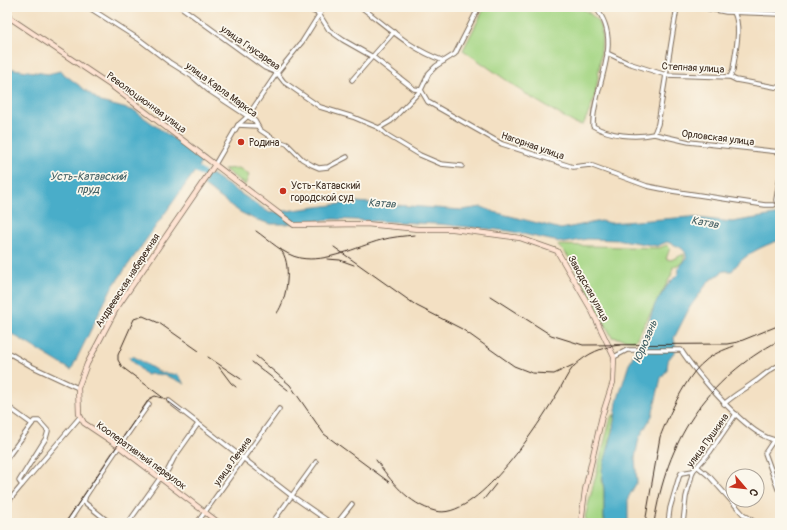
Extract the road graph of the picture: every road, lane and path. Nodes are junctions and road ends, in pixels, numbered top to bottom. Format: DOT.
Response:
graph roads {
  1 [pos="88,7"];
  2 [pos="181,7"];
  3 [pos="304,7"];
  4 [pos="324,7"];
  5 [pos="361,7"];
  6 [pos="472,7"];
  7 [pos="595,7"];
  8 [pos="677,7"];
  9 [pos="700,7"];
  10 [pos="731,7"];
  11 [pos="478,9"];
  12 [pos="726,12"];
  13 [pos="734,12"];
  14 [pos="319,14"];
  15 [pos="780,14"];
  16 [pos="7,16"];
  17 [pos="394,32"];
  18 [pos="607,53"];
  19 [pos="373,57"];
  20 [pos="444,61"];
  21 [pos="277,73"];
  22 [pos="666,75"];
  23 [pos="730,77"];
  24 [pos="352,80"];
  25 [pos="780,88"];
  26 [pos="421,90"];
  27 [pos="247,117"];
  28 [pos="238,125"];
  29 [pos="257,126"];
  30 [pos="379,128"];
  31 [pos="654,134"];
  32 [pos="780,152"];
  33 [pos="347,157"];
  34 [pos="214,166"];
  35 [pos="462,166"];
  36 [pos="780,176"];
  37 [pos="776,200"];
  38 [pos="774,205"];
  39 [pos="294,225"];
  40 [pos="7,352"];
  41 [pos="614,357"];
  42 [pos="780,365"];
  43 [pos="78,388"];
  44 [pos="169,401"];
  45 [pos="150,404"];
  46 [pos="724,404"];
  47 [pos="7,406"];
  48 [pos="279,409"];
  49 [pos="736,414"];
  50 [pos="80,417"];
  51 [pos="32,424"];
  52 [pos="198,424"];
  53 [pos="780,440"];
  54 [pos="773,441"];
  55 [pos="118,446"];
  56 [pos="7,458"];
  57 [pos="244,458"];
  58 [pos="316,462"];
  59 [pos="698,467"];
  60 [pos="693,471"];
  61 [pos="160,478"];
  62 [pos="22,485"];
  63 [pos="780,490"];
  64 [pos="292,496"];
  65 [pos="85,498"];
  66 [pos="7,503"];
  67 [pos="352,504"];
  68 [pos="205,512"];
  69 [pos="68,523"];
  70 [pos="110,523"];
  71 [pos="128,523"];
  72 [pos="197,523"];
  73 [pos="219,523"];
  74 [pos="272,523"];
  75 [pos="331,523"];
  76 [pos="337,523"];
  77 [pos="581,523"];
  78 [pos="668,523"];
  79 [pos="683,523"];
  80 [pos="756,523"];
  1 -- 27 [label="street, улица Карла Маркса"];
  2 -- 21 [label="street, улица Гнусарева"];
  3 -- 14 [label="street, Нагорная улица"];
  4 -- 14 [label="street"];
  5 -- 17 [label="street"];
  6 -- 11 [label="street"];
  7 -- 18 [label="street"];
  8 -- 22 [label="street"];
  9 -- 12 [label="street"];
  10 -- 12 [label="street"];
  11 -- 20 [label="street"];
  12 -- 13 [label="street"];
  13 -- 15 [label="street"];
  13 -- 23 [label="street"];
  14 -- 19 [label="street, Нагорная улица"];
  14 -- 21 [label="street"];
  16 -- 34 [label="main road, Революционная улица"];
  17 -- 19 [label="street"];
  17 -- 20 [label="street"];
  18 -- 22 [label="street, Степная улица"];
  18 -- 31 [label="street, Орловская улица"];
  19 -- 24 [label="street"];
  19 -- 26 [label="street, Нагорная улица"];
  20 -- 26 [label="street"];
  21 -- 27 [label="street"];
  21 -- 30 [label="street, улица Гнусарева"];
  22 -- 23 [label="street, Степная улица"];
  22 -- 31 [label="street"];
  23 -- 25 [label="street, Степная улица"];
  26 -- 30 [label="street"];
  26 -- 38 [label="street, Нагорная улица"];
  27 -- 28 [label="street"];
  27 -- 29 [label="street, улица Карла Маркса"];
  28 -- 29 [label="street"];
  28 -- 34 [label="street"];
  29 -- 33 [label="street, улица Карла Маркса"];
  30 -- 35 [label="street, улица Гнусарева"];
  31 -- 32 [label="street, Орловская улица"];
  34 -- 39 [label="main road, Революционная улица"];
  34 -- 43 [label="main road, Андреевская набережная"];
  36 -- 37 [label="street"];
  39 -- 41 [label="main road, Заводская улица"];
  40 -- 43 [label="street"];
  41 -- 46 [label="street"];
  41 -- 77 [label="main road, Заводская улица"];
  42 -- 46 [label="street"];
  43 -- 50 [label="main road"];
  44 -- 52 [label="street"];
  45 -- 55 [label="street"];
  46 -- 49 [label="street"];
  47 -- 51 [label="street"];
  48 -- 57 [label="street, улица Ленина"];
  49 -- 54 [label="street"];
  49 -- 59 [label="street, улица Пушкина"];
  50 -- 55 [label="main road, Кооперативный переулок"];
  50 -- 62 [label="street"];
  51 -- 56 [label="street"];
  51 -- 62 [label="street"];
  52 -- 57 [label="street"];
  52 -- 61 [label="street"];
  53 -- 54 [label="street"];
  54 -- 63 [label="street"];
  55 -- 61 [label="main road, Кооперативный переулок"];
  55 -- 65 [label="street"];
  57 -- 64 [label="street"];
  57 -- 68 [label="street, улица Ленина"];
  58 -- 64 [label="street"];
  59 -- 60 [label="street, улица Пушкина"];
  59 -- 80 [label="street"];
  60 -- 78 [label="street"];
  60 -- 79 [label="street, улица Пушкина"];
  61 -- 68 [label="main road, Кооперативный переулок"];
  61 -- 71 [label="street"];
  62 -- 66 [label="street"];
  64 -- 74 [label="street"];
  64 -- 75 [label="street"];
  65 -- 69 [label="street"];
  65 -- 70 [label="street"];
  67 -- 76 [label="street"];
  68 -- 72 [label="street, улица Ленина"];
  68 -- 73 [label="main road, Кооперативный переулок"];
}
